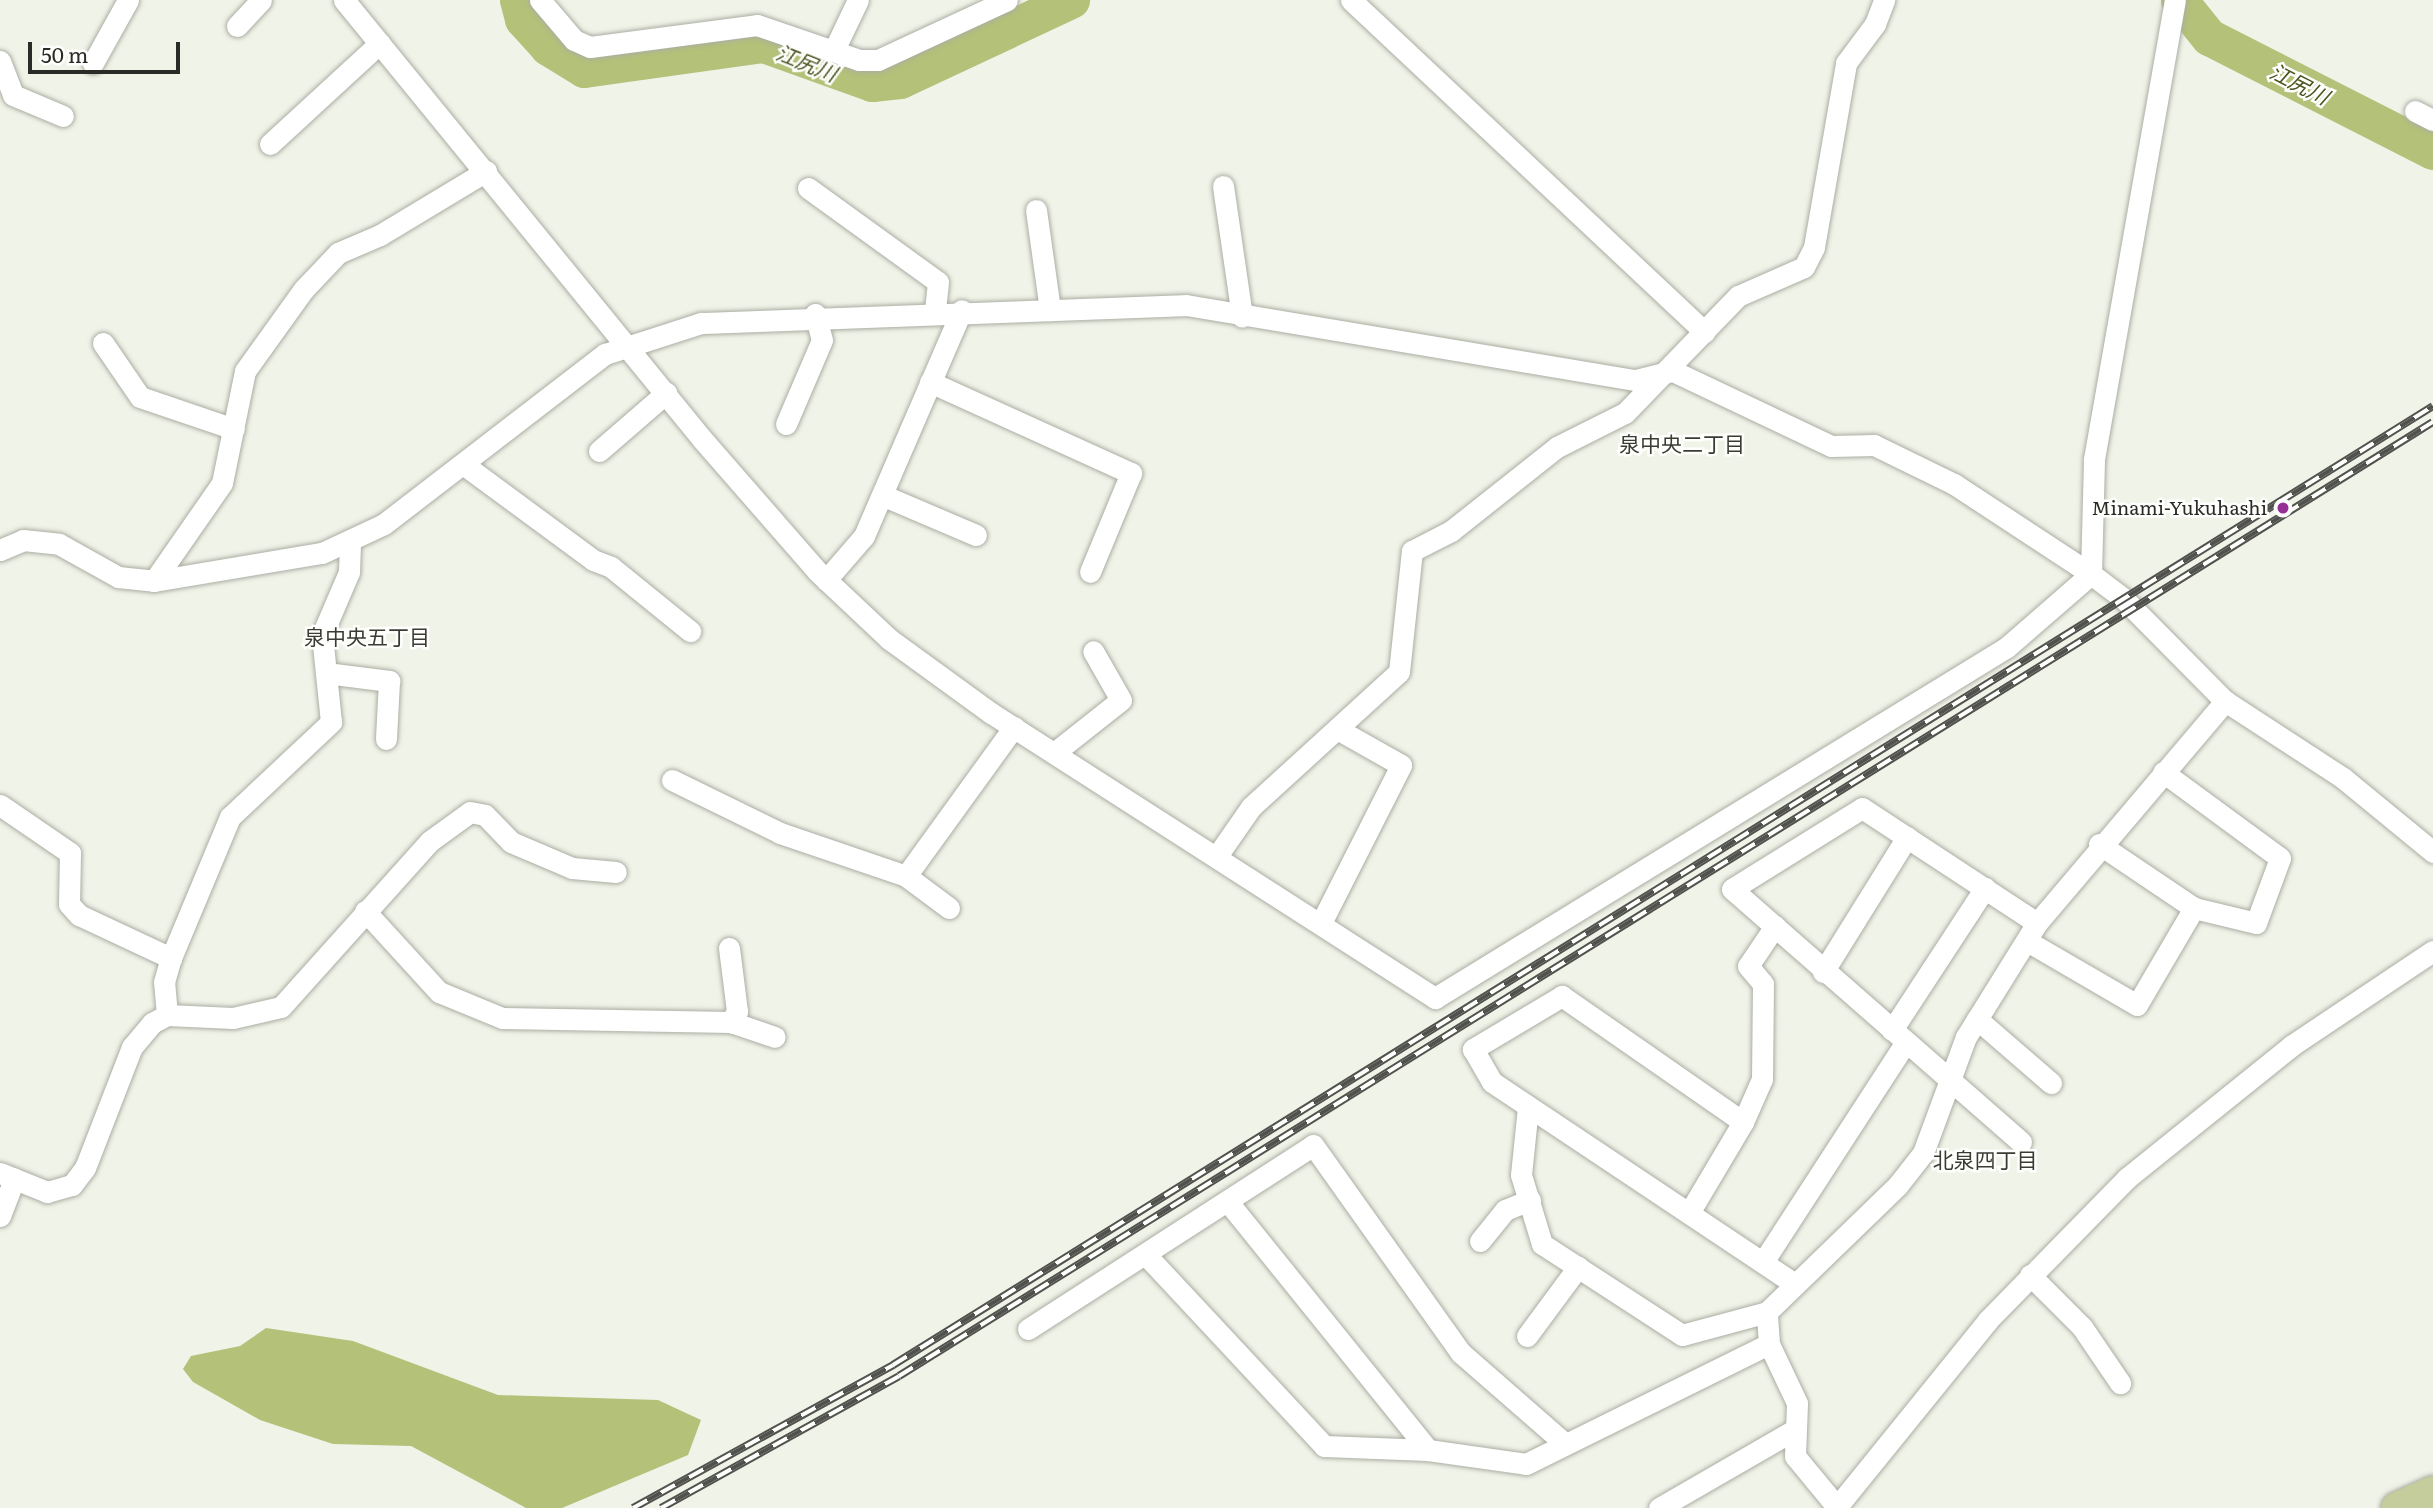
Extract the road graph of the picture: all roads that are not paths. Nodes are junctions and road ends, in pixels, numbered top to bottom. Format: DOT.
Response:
graph roads {
  1 [pos="128,0"];
  2 [pos="261,0"];
  3 [pos="344,0"];
  4 [pos="540,0"];
  5 [pos="858,0"];
  6 [pos="1007,0"];
  7 [pos="1351,0"];
  8 [pos="1884,0"];
  9 [pos="2175,0"];
  10 [pos="237,26"];
  11 [pos="380,43"];
  12 [pos="834,50"];
  13 [pos="0,61"];
  14 [pos="93,63"];
  15 [pos="63,116"];
  16 [pos="270,144"];
  17 [pos="486,171"];
  18 [pos="1223,186"];
  19 [pos="808,188"];
  20 [pos="1036,210"];
  21 [pos="935,310"];
  22 [pos="962,310"];
  23 [pos="1050,310"];
  24 [pos="815,314"];
  25 [pos="1242,317"];
  26 [pos="1704,332"];
  27 [pos="103,343"];
  28 [pos="629,345"];
  29 [pos="1673,371"];
  30 [pos="930,382"];
  31 [pos="666,394"];
  32 [pos="786,424"];
  33 [pos="234,429"];
  34 [pos="599,451"];
  35 [pos="463,464"];
  36 [pos="882,495"];
  37 [pos="976,535"];
  38 [pos="350,544"];
  39 [pos="0,550"];
  40 [pos="1090,572"];
  41 [pos="2091,574"];
  42 [pos="826,580"];
  43 [pos="154,581"];
  44 [pos="690,631"];
  45 [pos="1093,651"];
  46 [pos="326,673"];
  47 [pos="2225,701"];
  48 [pos="1014,727"];
  49 [pos="1337,729"];
  50 [pos="386,739"];
  51 [pos="1054,753"];
  52 [pos="2163,772"];
  53 [pos="672,780"];
  54 [pos="0,805"];
  55 [pos="1907,837"];
  56 [pos="2099,844"];
  57 [pos="2433,852"];
  58 [pos="1217,856"];
  59 [pos="616,872"];
  60 [pos="906,876"];
  61 [pos="1985,888"];
  62 [pos="948,908"];
  63 [pos="2194,908"];
  64 [pos="365,911"];
  65 [pos="1321,923"];
  66 [pos="1775,926"];
  67 [pos="2032,932"];
  68 [pos="729,948"];
  69 [pos="2433,951"];
  70 [pos="171,958"];
  71 [pos="1823,972"];
  72 [pos="167,1014"];
  73 [pos="1978,1019"];
  74 [pos="731,1022"];
  75 [pos="775,1037"];
  76 [pos="1898,1037"];
  77 [pos="1948,1078"];
  78 [pos="2051,1083"];
  79 [pos="1528,1107"];
  80 [pos="1743,1122"];
  81 [pos="2021,1142"];
  82 [pos="7,1176"];
  83 [pos="1530,1200"];
  84 [pos="1228,1202"];
  85 [pos="1689,1213"];
  86 [pos="0,1216"];
  87 [pos="1480,1241"];
  88 [pos="1147,1256"];
  89 [pos="1763,1262"];
  90 [pos="1578,1267"];
  91 [pos="2030,1275"];
  92 [pos="1795,1284"];
  93 [pos="1767,1312"];
  94 [pos="1028,1329"];
  95 [pos="1527,1336"];
  96 [pos="1769,1344"];
  97 [pos="2120,1383"];
  98 [pos="1794,1430"];
  99 [pos="1564,1443"];
  100 [pos="1429,1450"];
  101 [pos="2433,1492"];
  102 [pos="1836,1507"];
  103 [pos="1659,1508"];
  104 [pos="2397,1508"];
  1 -- 14 [label="street"];
  2 -- 10 [label="street"];
  3 -- 11 [label="street"];
  4 -- 12 [label="street"];
  5 -- 12 [label="street"];
  6 -- 12 [label="street"];
  7 -- 26 [label="street"];
  8 -- 26 [label="street"];
  9 -- 41 [label="street"];
  11 -- 16 [label="street"];
  11 -- 17 [label="street"];
  13 -- 15 [label="street"];
  17 -- 28 [label="street"];
  17 -- 33 [label="street"];
  18 -- 25 [label="street"];
  19 -- 21 [label="street"];
  20 -- 23 [label="street"];
  21 -- 22 [label="street"];
  21 -- 24 [label="street"];
  22 -- 23 [label="street"];
  22 -- 30 [label="street"];
  23 -- 25 [label="street"];
  24 -- 28 [label="street"];
  24 -- 32 [label="street"];
  25 -- 29 [label="street"];
  26 -- 29 [label="street"];
  27 -- 33 [label="street"];
  28 -- 31 [label="street"];
  28 -- 35 [label="street"];
  29 -- 41 [label="street"];
  29 -- 49 [label="street"];
  30 -- 36 [label="street"];
  30 -- 40 [label="street"];
  31 -- 34 [label="street"];
  31 -- 42 [label="street"];
  33 -- 43 [label="street"];
  35 -- 38 [label="street"];
  35 -- 44 [label="street"];
  36 -- 37 [label="street"];
  36 -- 42 [label="street"];
  38 -- 43 [label="street"];
  38 -- 46 [label="street"];
  39 -- 43 [label="street"];
  41 -- 47 [label="street"];
  41 -- 65 [label="street"];
  42 -- 48 [label="street"];
  45 -- 51 [label="street"];
  46 -- 50 [label="street"];
  46 -- 70 [label="street"];
  47 -- 52 [label="street"];
  47 -- 57 [label="street"];
  48 -- 51 [label="street"];
  48 -- 60 [label="street"];
  49 -- 58 [label="street"];
  49 -- 65 [label="street"];
  51 -- 58 [label="street"];
  52 -- 56 [label="street"];
  52 -- 63 [label="street"];
  53 -- 60 [label="street"];
  54 -- 70 [label="street"];
  55 -- 61 [label="street"];
  55 -- 66 [label="street"];
  55 -- 71 [label="street"];
  56 -- 63 [label="street"];
  56 -- 67 [label="street"];
  58 -- 65 [label="street"];
  59 -- 64 [label="street"];
  60 -- 62 [label="street"];
  61 -- 67 [label="street"];
  61 -- 76 [label="street"];
  63 -- 67 [label="street"];
  64 -- 72 [label="street"];
  64 -- 74 [label="street"];
  66 -- 71 [label="street"];
  66 -- 80 [label="street"];
  67 -- 73 [label="street"];
  68 -- 74 [label="street"];
  69 -- 91 [label="street"];
  70 -- 72 [label="street"];
  71 -- 76 [label="street"];
  72 -- 82 [label="street"];
  73 -- 77 [label="street"];
  73 -- 78 [label="street"];
  74 -- 75 [label="street"];
  76 -- 77 [label="street"];
  76 -- 89 [label="street"];
  77 -- 81 [label="street"];
  77 -- 92 [label="street"];
  79 -- 80 [label="street"];
  79 -- 83 [label="street"];
  79 -- 85 [label="street"];
  80 -- 85 [label="street"];
  82 -- 86 [label="street"];
  83 -- 87 [label="street"];
  83 -- 90 [label="street"];
  84 -- 88 [label="street"];
  84 -- 99 [label="street"];
  84 -- 100 [label="street"];
  85 -- 89 [label="street"];
  88 -- 94 [label="street"];
  88 -- 100 [label="street"];
  89 -- 92 [label="street"];
  90 -- 93 [label="street"];
  90 -- 95 [label="street"];
  91 -- 97 [label="street"];
  91 -- 102 [label="street"];
  92 -- 93 [label="street"];
  93 -- 96 [label="street"];
  96 -- 98 [label="street"];
  96 -- 99 [label="street"];
  98 -- 102 [label="street"];
  98 -- 103 [label="street"];
  99 -- 100 [label="street"];
  101 -- 104 [label="main road"];
}
